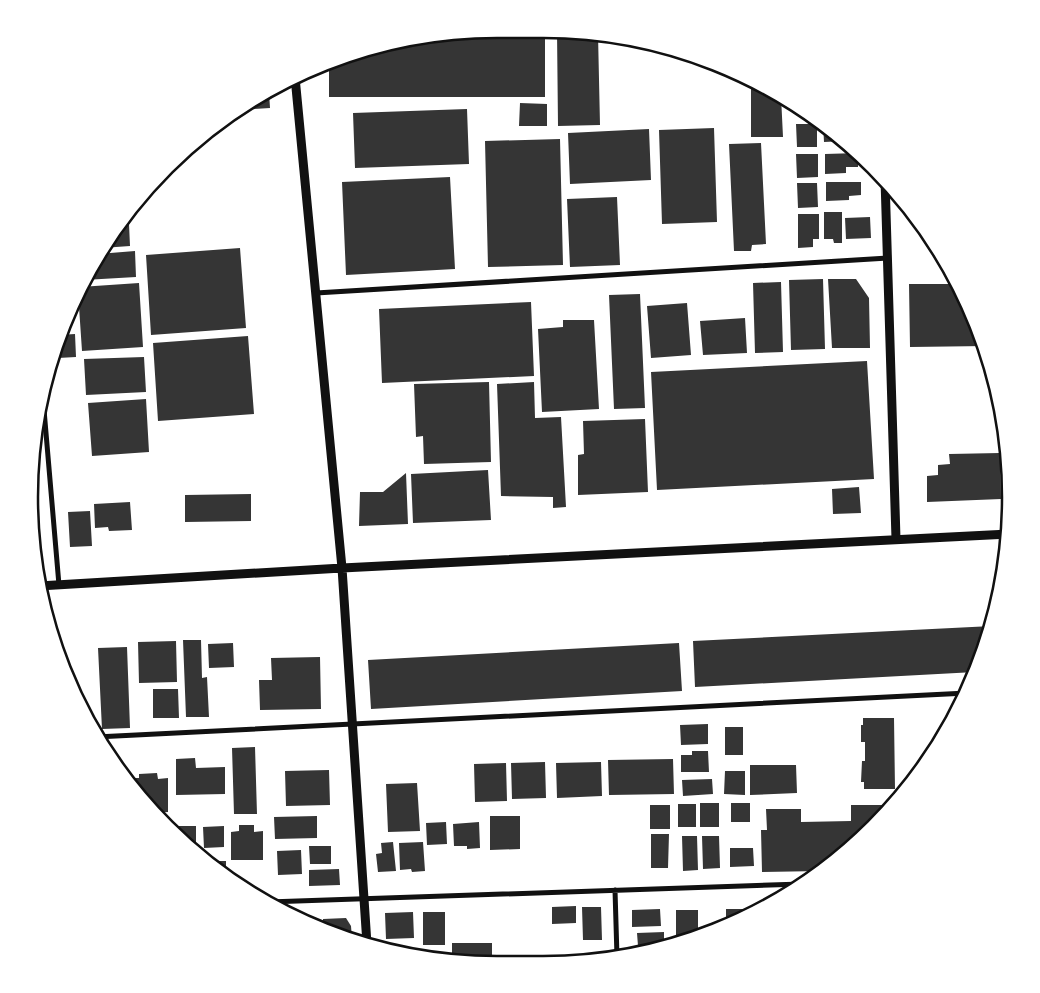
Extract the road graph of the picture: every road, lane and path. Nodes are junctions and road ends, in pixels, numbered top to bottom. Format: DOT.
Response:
graph roads {
  1 [pos="296,84"];
  2 [pos="885,190"];
  3 [pos="888,258"];
  4 [pos="316,293"];
  5 [pos="45,416"];
  6 [pos="1001,534"];
  7 [pos="896,539"];
  8 [pos="342,568"];
  9 [pos="59,585"];
  10 [pos="46,586"];
  11 [pos="958,693"];
  12 [pos="353,724"];
  13 [pos="105,737"];
  14 [pos="789,884"];
  15 [pos="615,890"];
  16 [pos="365,899"];
  17 [pos="281,902"];
  18 [pos="368,937"];
  19 [pos="618,950"];
  1 -- 4 [label="street"];
  2 -- 3 [label="street"];
  3 -- 4 [label="street"];
  3 -- 7 [label="street"];
  4 -- 8 [label="street"];
  5 -- 9 [label="street"];
  6 -- 7 [label="street"];
  7 -- 8 [label="street"];
  8 -- 9 [label="street"];
  8 -- 12 [label="street"];
  9 -- 10 [label="street"];
  11 -- 12 [label="street"];
  12 -- 13 [label="street"];
  12 -- 16 [label="street"];
  14 -- 15 [label="street"];
  15 -- 16 [label="street"];
  15 -- 19 [label="street"];
  16 -- 17 [label="street"];
  16 -- 18 [label="street"];
}
